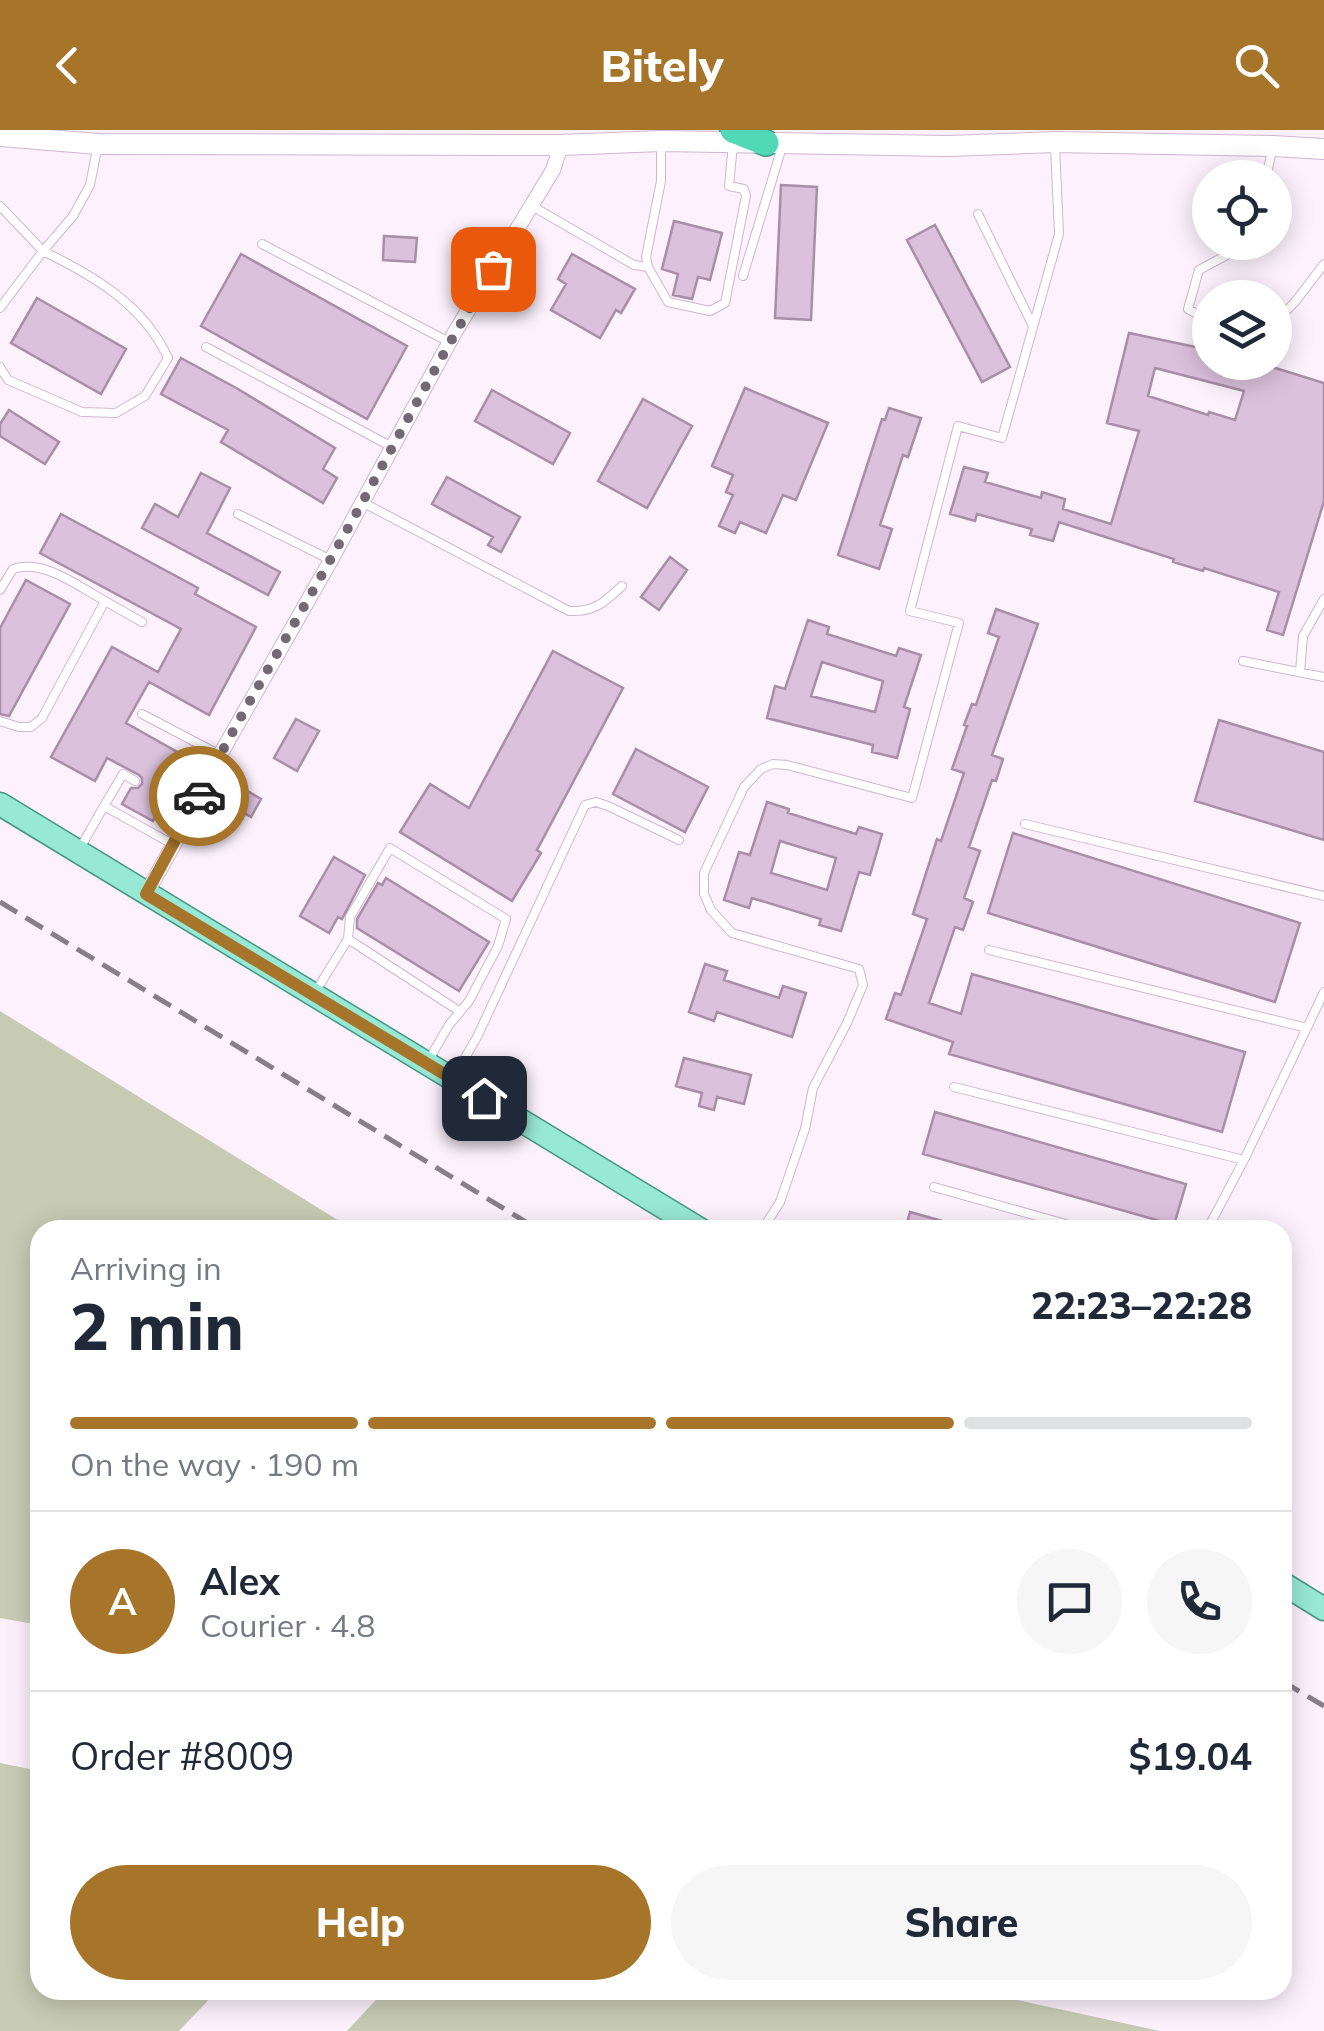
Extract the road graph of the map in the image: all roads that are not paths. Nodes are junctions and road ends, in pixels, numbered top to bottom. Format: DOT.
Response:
graph roads {
  1 [pos="0,136"];
  2 [pos="733,137"];
  3 [pos="660,141"];
  4 [pos="1055,142"];
  5 [pos="774,143"];
  6 [pos="98,144"];
  7 [pos="561,145"];
  8 [pos="1273,146"];
  9 [pos="1324,149"];
  10 [pos="1270,160"];
  11 [pos="0,206"];
  12 [pos="532,206"];
  13 [pos="978,214"];
  14 [pos="262,244"];
  15 [pos="43,251"];
  16 [pos="1218,260"];
  17 [pos="1324,264"];
  18 [pos="648,268"];
  19 [pos="743,276"];
  20 [pos="1196,280"];
  21 [pos="1292,305"];
  22 [pos="0,308"];
  23 [pos="1033,326"];
  24 [pos="449,342"];
  25 [pos="206,347"];
  26 [pos="0,367"];
  27 [pos="392,447"];
  28 [pos="362,502"];
  29 [pos="238,514"];
  30 [pos="330,560"];
  31 [pos="622,586"];
  32 [pos="0,590"];
  33 [pos="1324,599"];
  34 [pos="104,601"];
  35 [pos="142,622"];
  36 [pos="1243,661"];
  37 [pos="1300,672"];
  38 [pos="1324,677"];
  39 [pos="142,714"];
  40 [pos="0,721"];
  41 [pos="220,755"];
  42 [pos="135,781"];
  43 [pos="166,798"];
  44 [pos="0,804"];
  45 [pos="104,806"];
  46 [pos="192,812"];
  47 [pos="1025,824"];
  48 [pos="679,840"];
  49 [pos="174,845"];
  50 [pos="78,852"];
  51 [pos="146,894"];
  52 [pos="1324,896"];
  53 [pos="348,939"];
  54 [pos="990,950"];
  55 [pos="1324,992"];
  56 [pos="314,994"];
  57 [pos="460,1012"];
  58 [pos="1307,1028"];
  59 [pos="427,1064"];
  60 [pos="452,1079"];
  61 [pos="954,1086"];
  62 [pos="1244,1160"];
  63 [pos="934,1187"];
  64 [pos="685,1220"];
  65 [pos="768,1220"];
  66 [pos="1051,1220"];
  67 [pos="1212,1220"];
  68 [pos="1292,1590"];
  69 [pos="1324,1609"];
  1 -- 6 [label="main road"];
  2 -- 3 [label="main road"];
  2 -- 5 [label="highway"];
  2 -- 18 [label="lane"];
  3 -- 7 [label="main road"];
  3 -- 18 [label="lane"];
  4 -- 5 [label="main road"];
  4 -- 8 [label="main road"];
  4 -- 23 [label="lane"];
  5 -- 19 [label="lane"];
  6 -- 7 [label="main road"];
  6 -- 15 [label="lane"];
  7 -- 12 [label="street"];
  8 -- 9 [label="main road"];
  8 -- 10 [label="lane"];
  11 -- 15 [label="lane"];
  12 -- 18 [label="lane"];
  12 -- 24 [label="street"];
  13 -- 23 [label="lane"];
  14 -- 24 [label="lane"];
  15 -- 22 [label="lane"];
  15 -- 26 [label="lane"];
  16 -- 20 [label="lane"];
  17 -- 21 [label="lane"];
  23 -- 65 [label="lane"];
  24 -- 27 [label="street"];
  25 -- 27 [label="lane"];
  27 -- 28 [label="street"];
  28 -- 30 [label="street"];
  28 -- 31 [label="lane"];
  29 -- 30 [label="lane"];
  30 -- 41 [label="street"];
  32 -- 34 [label="lane"];
  33 -- 37 [label="lane"];
  34 -- 35 [label="lane"];
  34 -- 40 [label="lane"];
  36 -- 37 [label="lane"];
  37 -- 38 [label="lane"];
  39 -- 41 [label="lane"];
  41 -- 46 [label="street"];
  42 -- 45 [label="lane"];
  43 -- 46 [label="lane"];
  44 -- 50 [label="main road"];
  45 -- 49 [label="lane"];
  45 -- 50 [label="lane"];
  46 -- 49 [label="street"];
  47 -- 52 [label="lane"];
  48 -- 60 [label="lane"];
  49 -- 51 [label="street"];
  50 -- 51 [label="main road"];
  51 -- 56 [label="main road"];
  53 -- 56 [label="lane"];
  53 -- 57 [label="lane"];
  53 -- 57 [label="lane"];
  54 -- 58 [label="lane"];
  55 -- 58 [label="lane"];
  56 -- 59 [label="main road"];
  57 -- 59 [label="lane"];
  58 -- 62 [label="lane"];
  59 -- 60 [label="main road"];
  60 -- 64 [label="main road"];
  61 -- 62 [label="lane"];
  62 -- 67 [label="lane"];
  63 -- 66 [label="lane"];
  68 -- 69 [label="main road"];
}
